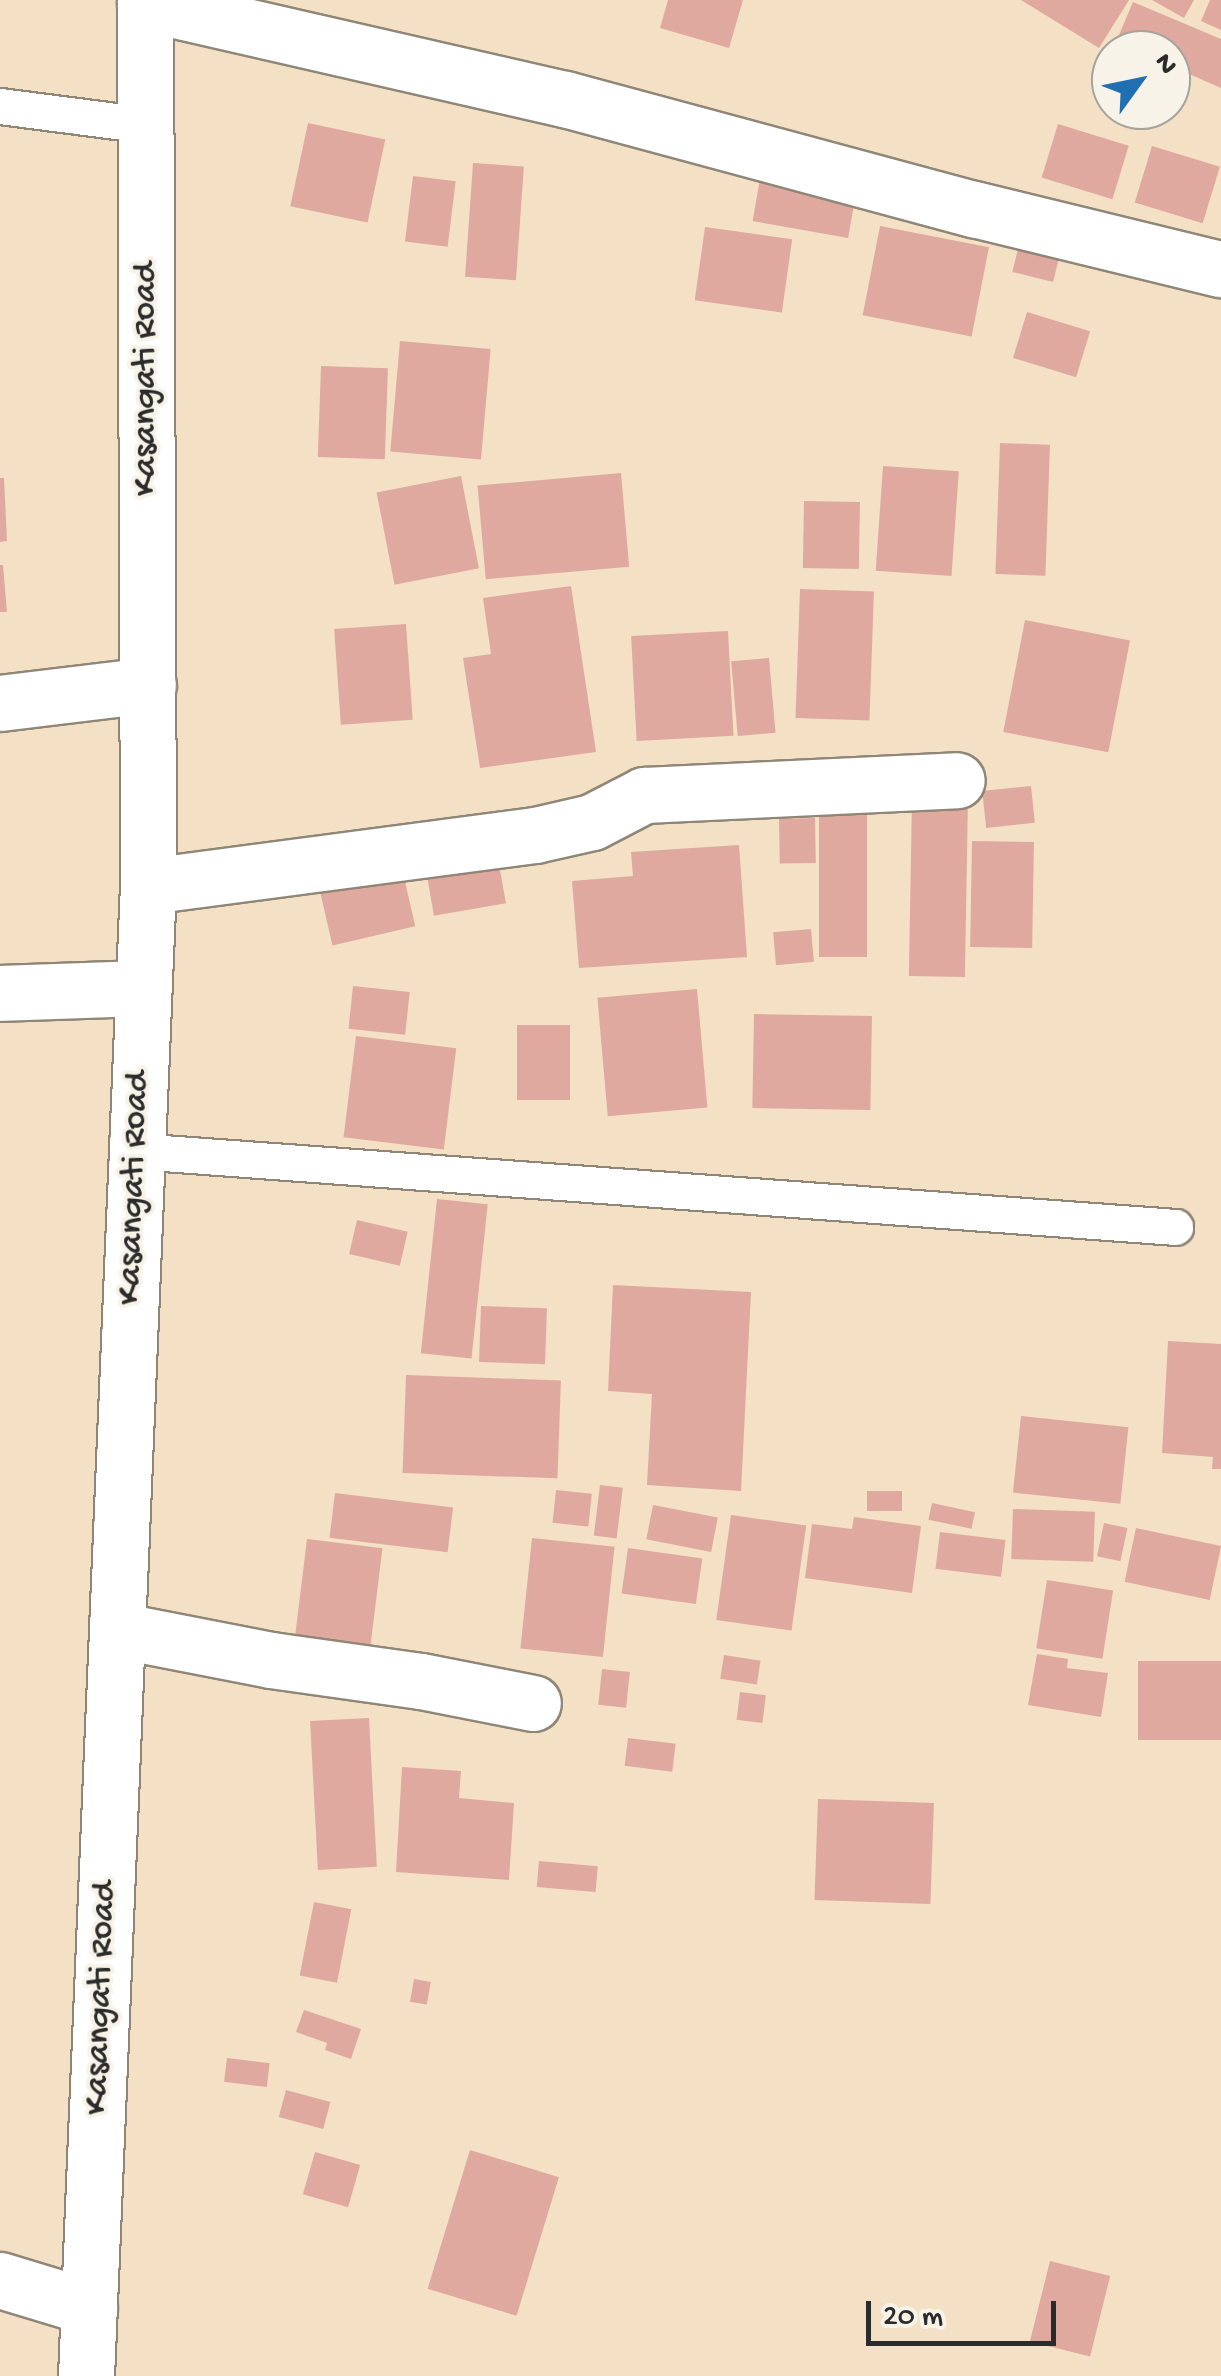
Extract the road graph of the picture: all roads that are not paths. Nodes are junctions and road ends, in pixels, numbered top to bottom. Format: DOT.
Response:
graph roads {
  1 [pos="145,2"];
  2 [pos="0,106"];
  3 [pos="146,124"];
  4 [pos="1221,269"];
  5 [pos="148,685"];
  6 [pos="0,704"];
  7 [pos="957,780"];
  8 [pos="148,886"];
  9 [pos="144,988"];
  10 [pos="0,992"];
  11 [pos="136,1151"];
  12 [pos="1175,1227"];
  13 [pos="117,1630"];
  14 [pos="533,1703"];
  15 [pos="0,2280"];
  16 [pos="89,2307"];
  17 [pos="86,2376"];
  1 -- 3 [label="street, Kasangati Road"];
  1 -- 4 [label="street"];
  2 -- 3 [label="lane"];
  3 -- 5 [label="street, Kasangati Road"];
  5 -- 6 [label="street"];
  5 -- 8 [label="street, Kasangati Road"];
  7 -- 8 [label="street"];
  8 -- 9 [label="street, Kasangati Road"];
  9 -- 10 [label="street"];
  9 -- 11 [label="street, Kasangati Road"];
  11 -- 12 [label="lane"];
  11 -- 13 [label="street, Kasangati Road"];
  13 -- 14 [label="street"];
  13 -- 16 [label="street, Kasangati Road"];
  15 -- 16 [label="street"];
  16 -- 17 [label="street, Kasangati Road"];
}
